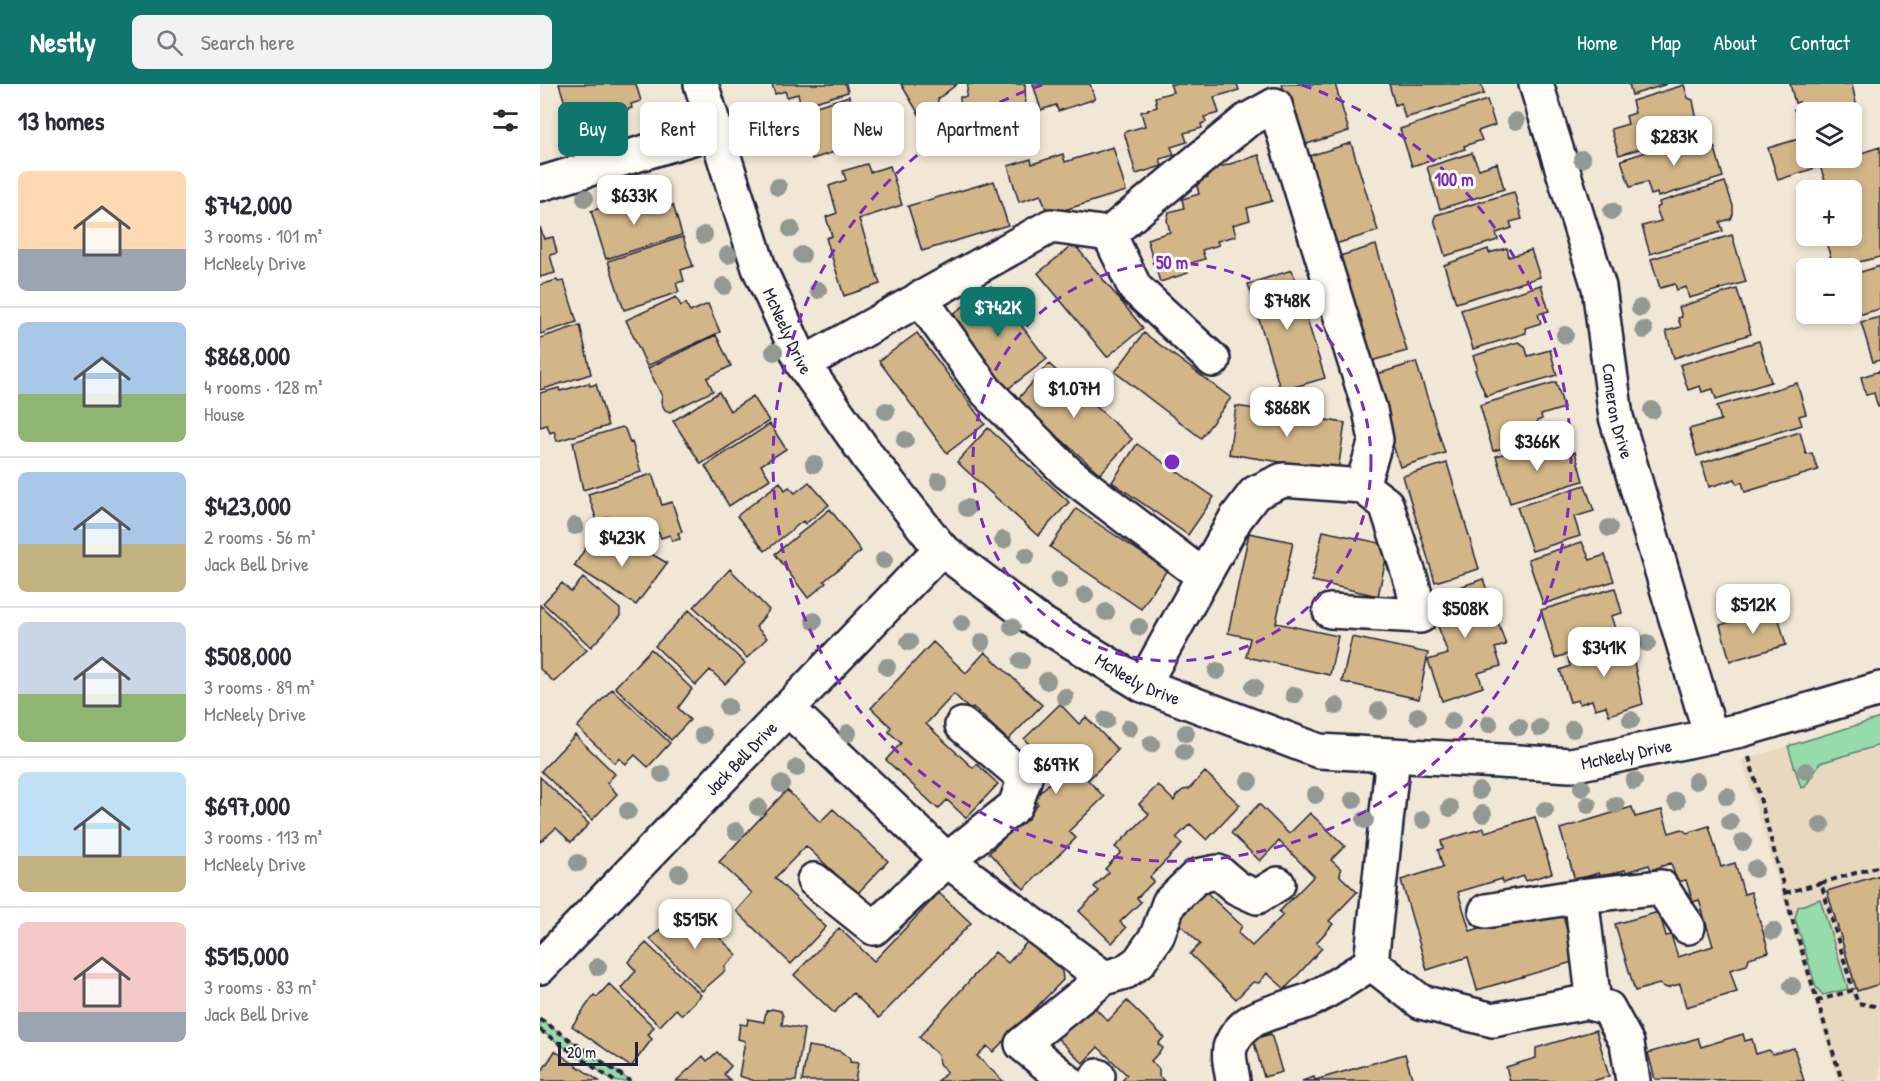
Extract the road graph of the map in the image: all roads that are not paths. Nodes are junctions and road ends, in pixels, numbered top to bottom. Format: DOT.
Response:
graph roads {
  1 [pos="701,84"];
  2 [pos="1536,84"];
  3 [pos="706,102"];
  4 [pos="717,137"];
  5 [pos="640,154"];
  6 [pos="540,184"];
  7 [pos="1109,234"];
  8 [pos="920,298"];
  9 [pos="1213,360"];
  10 [pos="803,364"];
  11 [pos="1362,486"];
  12 [pos="941,549"];
  13 [pos="1203,576"];
  14 [pos="1330,611"];
  15 [pos="1143,685"];
  16 [pos="1880,689"];
  17 [pos="788,709"];
  18 [pos="962,725"];
  19 [pos="1711,736"];
  20 [pos="1393,756"];
  21 [pos="946,860"];
  22 [pos="814,880"];
  23 [pos="1278,884"];
  24 [pos="1581,896"];
  25 [pos="1486,911"];
  26 [pos="1688,927"];
  27 [pos="1371,963"];
  28 [pos="540,967"];
  29 [pos="1104,978"];
  30 [pos="1594,1004"];
  31 [pos="1087,1079"];
  32 [pos="1233,1081"];
  33 [pos="1633,1081"];
  1 -- 3 [label="street, McNeely Drive"];
  2 -- 19 [label="street, Cameron Drive"];
  4 -- 10 [label="street, McNeely Drive"];
  5 -- 6 [label="street"];
  7 -- 8 [label="street"];
  7 -- 9 [label="street"];
  7 -- 11 [label="street"];
  8 -- 10 [label="street"];
  8 -- 13 [label="street"];
  10 -- 12 [label="street, McNeely Drive"];
  11 -- 13 [label="street"];
  11 -- 14 [label="street"];
  12 -- 15 [label="street, McNeely Drive"];
  12 -- 17 [label="street, Jack Bell Drive"];
  13 -- 15 [label="street"];
  15 -- 20 [label="street, McNeely Drive"];
  16 -- 19 [label="street, McNeely Drive"];
  17 -- 21 [label="street"];
  17 -- 28 [label="street, Jack Bell Drive"];
  18 -- 21 [label="street"];
  19 -- 20 [label="street, McNeely Drive"];
  20 -- 27 [label="street"];
  21 -- 22 [label="street"];
  21 -- 29 [label="street"];
  23 -- 29 [label="street"];
  24 -- 25 [label="street"];
  24 -- 26 [label="street"];
  24 -- 30 [label="street"];
  27 -- 30 [label="street"];
  27 -- 32 [label="street"];
  29 -- 31 [label="street"];
  30 -- 33 [label="street"];
}
